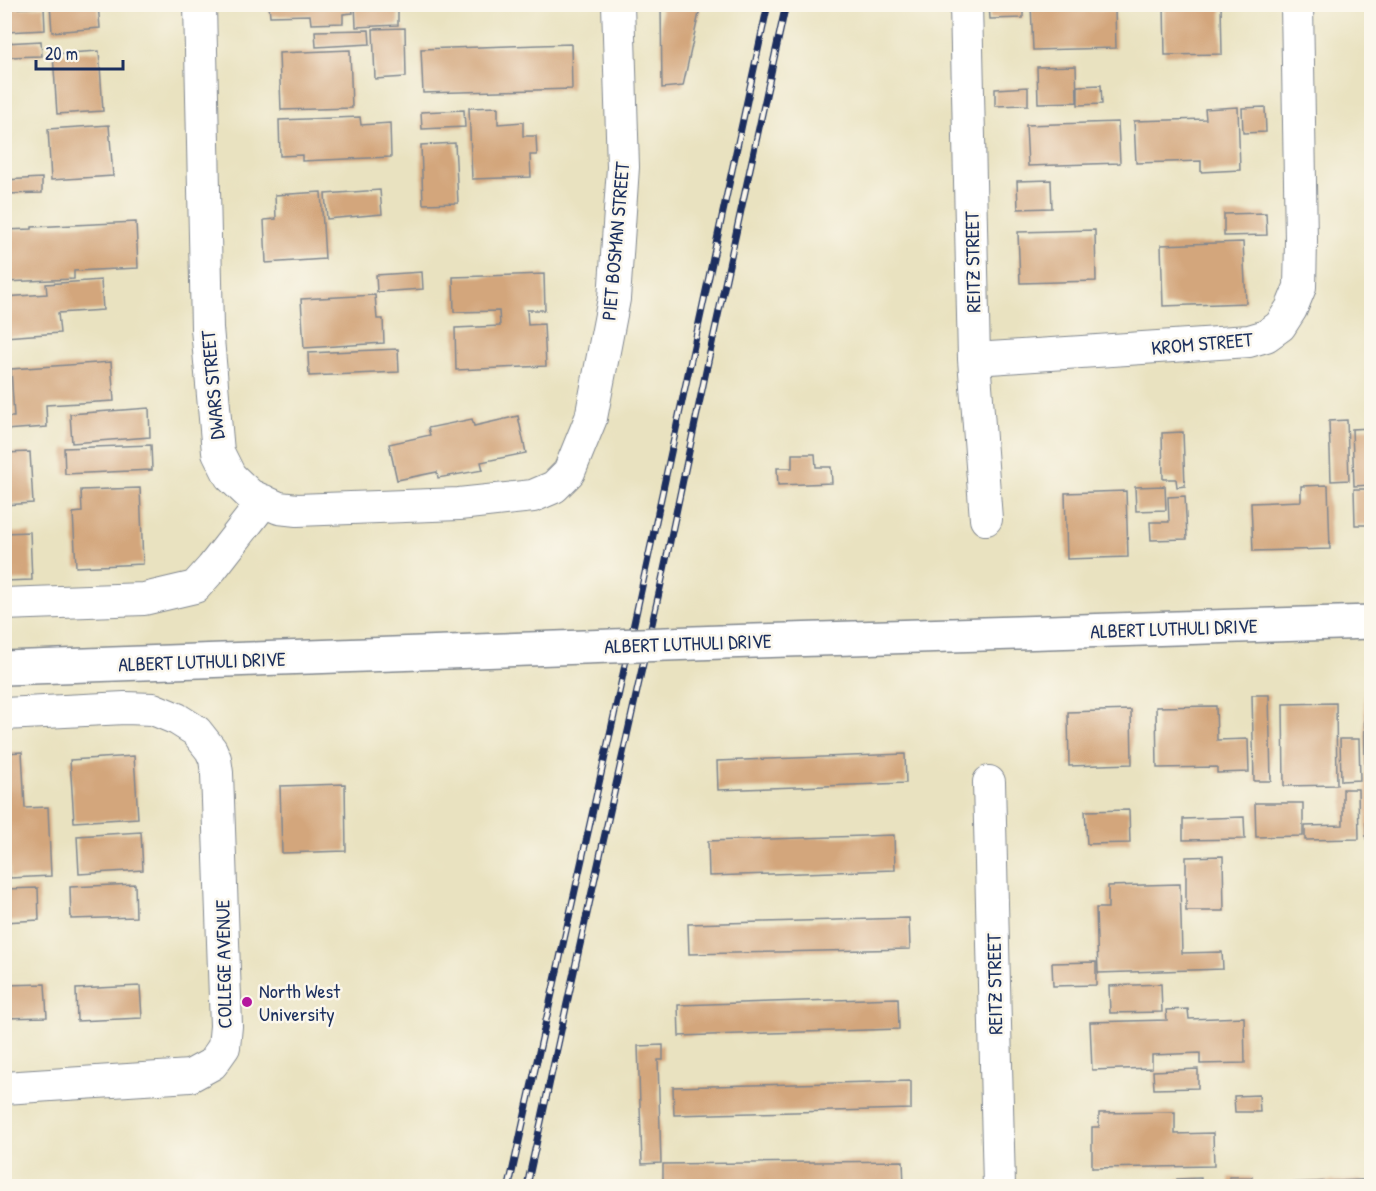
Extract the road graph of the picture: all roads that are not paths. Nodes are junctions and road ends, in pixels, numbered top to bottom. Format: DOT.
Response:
graph roads {
  1 [pos="200,4"];
  2 [pos="618,4"];
  3 [pos="966,4"];
  4 [pos="1297,4"];
  5 [pos="974,359"];
  6 [pos="569,472"];
  7 [pos="264,501"];
  8 [pos="986,519"];
  9 [pos="4,604"];
  10 [pos="1371,622"];
  11 [pos="4,668"];
  12 [pos="4,714"];
  13 [pos="989,782"];
  14 [pos="4,1088"];
  15 [pos="999,1186"];
  1 -- 7 [label="street, DWARS STREET"];
  2 -- 6 [label="street, PIET BOSMAN STREET"];
  3 -- 5 [label="street, REITZ STREET"];
  4 -- 5 [label="street, KROM STREET"];
  5 -- 8 [label="street, REITZ STREET"];
  6 -- 7 [label="street, DWARS STREET"];
  7 -- 9 [label="street"];
  10 -- 11 [label="main road, ALBERT LUTHULI DRIVE, bridge"];
  12 -- 14 [label="street, COLLEGE AVENUE"];
  13 -- 15 [label="street, REITZ STREET"];
}
